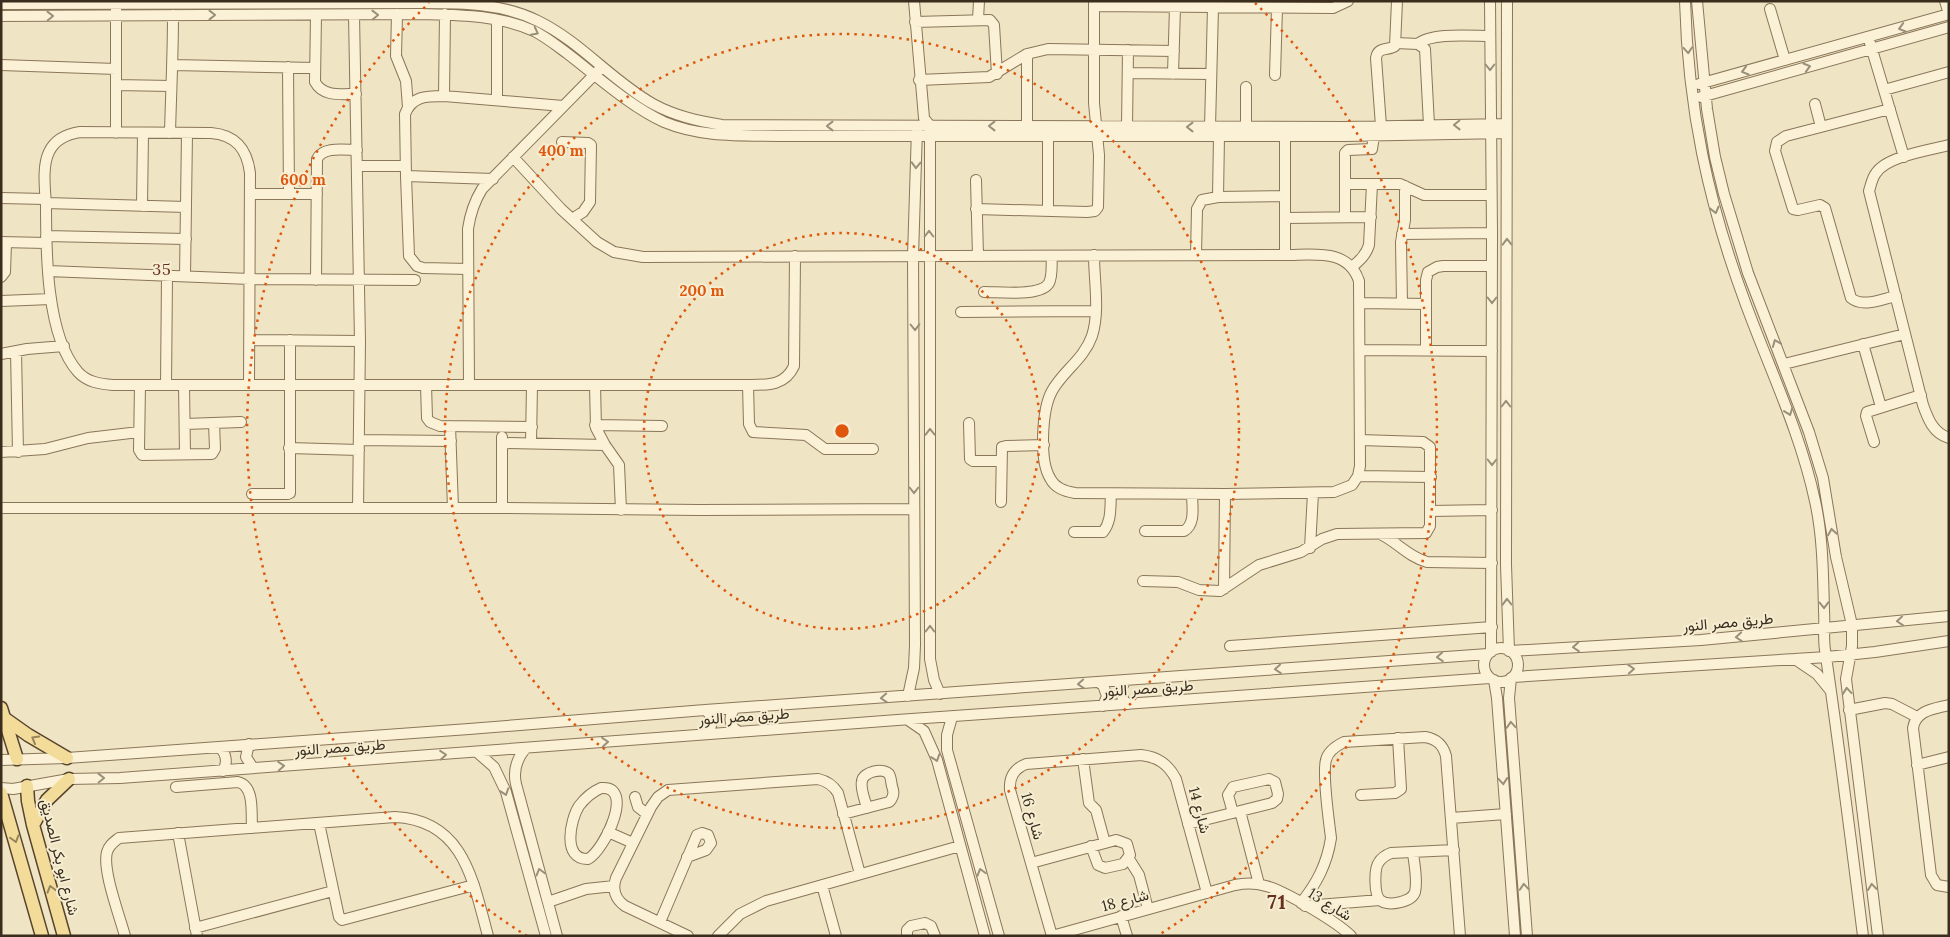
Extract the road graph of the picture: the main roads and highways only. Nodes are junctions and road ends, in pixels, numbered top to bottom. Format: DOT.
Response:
graph roads {
  1 [pos="3,713"];
  2 [pos="68,758"];
  3 [pos="17,760"];
  4 [pos="69,779"];
  5 [pos="27,786"];
  6 [pos="1,792"];
  7 [pos="5,815"];
  8 [pos="33,825"];
  9 [pos="42,936"];
  10 [pos="64,936"];
  2 -- 1 [label="main road, one-way"];
  1 -- 3 [label="main road"];
  4 -- 8 [label="main road"];
  5 -- 8 [label="main road, شارع ابو بكر الصديق"];
  6 -- 7 [label="main road"];
  7 -- 9 [label="main road, one-way"];
  10 -- 8 [label="main road, شارع ابو بكر الصديق, one-way"];
}
